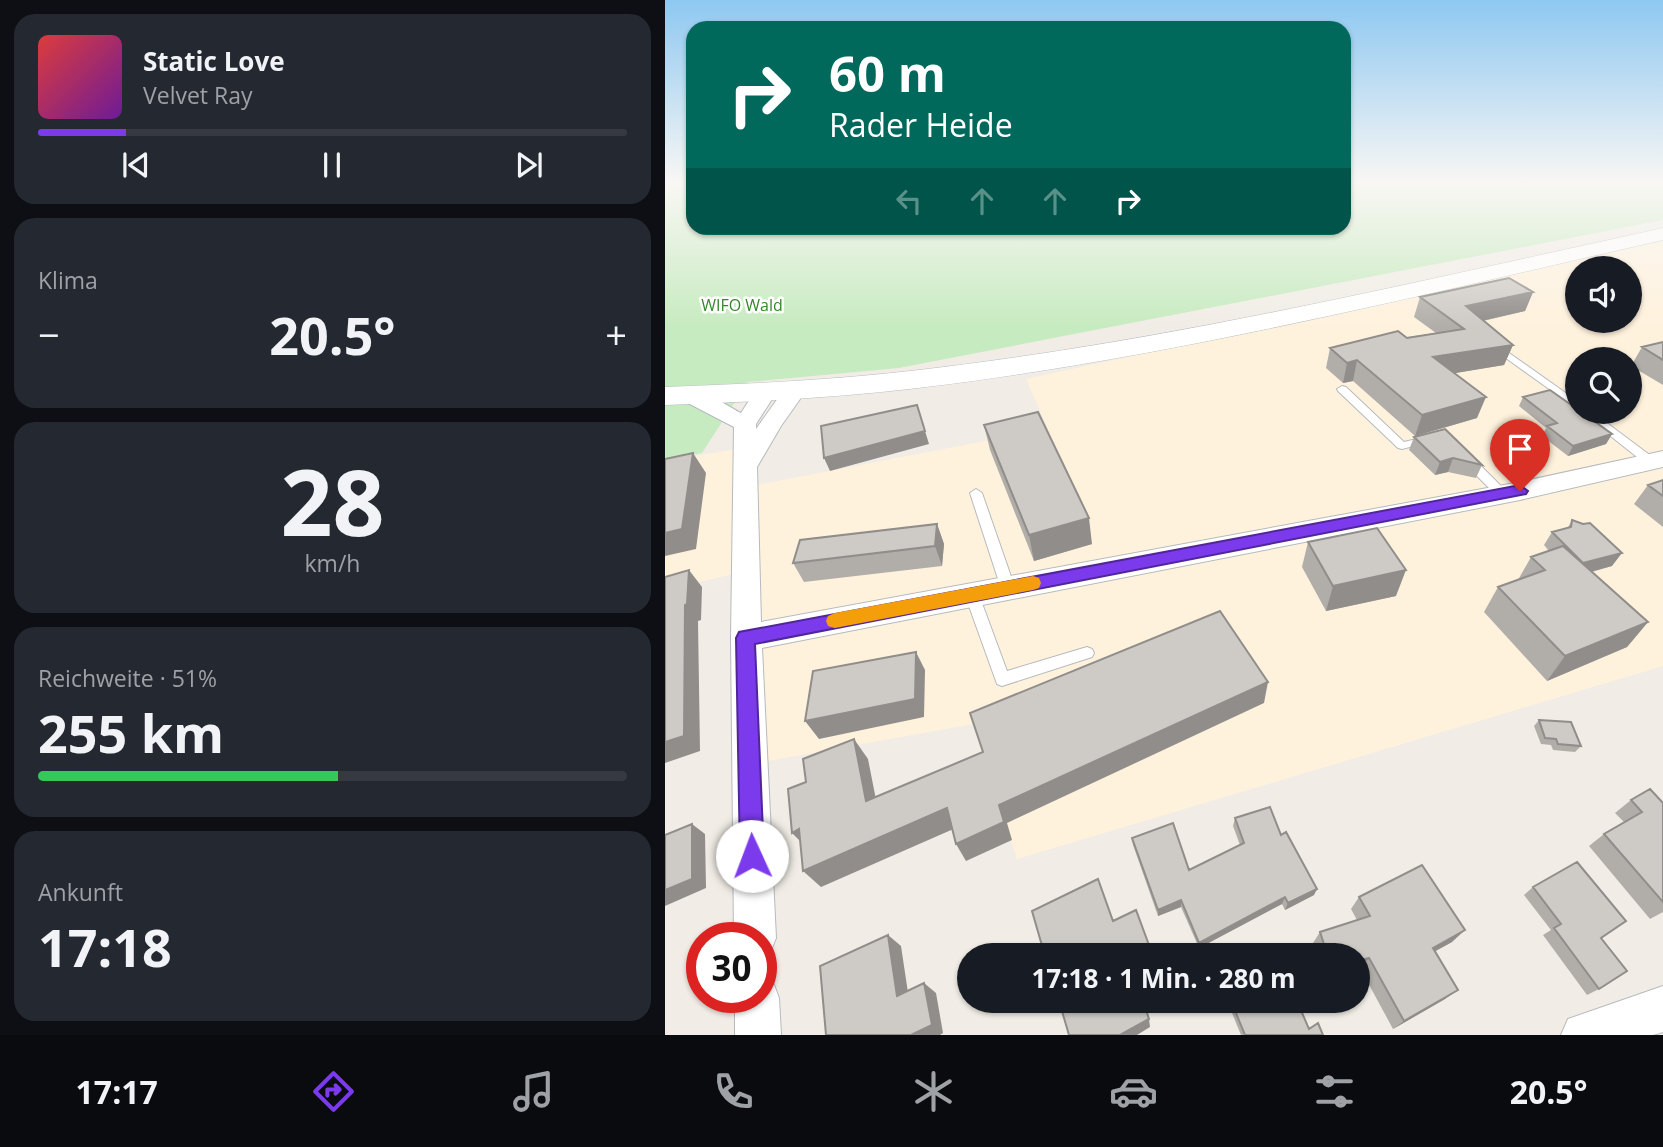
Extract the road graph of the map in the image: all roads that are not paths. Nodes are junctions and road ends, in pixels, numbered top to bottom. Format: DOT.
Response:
graph roads {
  1 [pos="1663,234"];
  2 [pos="1483,338"];
  3 [pos="1342,389"];
  4 [pos="780,393"];
  5 [pos="678,396"];
  6 [pos="1565,397"];
  7 [pos="745,424"];
  8 [pos="1603,424"];
  9 [pos="1433,438"];
  10 [pos="1459,451"];
  11 [pos="1657,461"];
  12 [pos="747,464"];
  13 [pos="976,493"];
  14 [pos="1502,494"];
  15 [pos="1009,588"];
  16 [pos="972,595"];
  17 [pos="745,638"];
  18 [pos="1087,653"];
  19 [pos="754,922"];
  20 [pos="1663,1009"];
  21 [pos="757,1013"];
  22 [pos="758,1035"];
  23 [pos="1584,1035"];
  1 -- 4 [label="main road"];
  2 -- 6 [label="lane"];
  3 -- 9 [label="lane"];
  4 -- 5 [label="main road"];
  4 -- 7 [label="street"];
  4 -- 12 [label="street"];
  5 -- 7 [label="street"];
  7 -- 12 [label="street"];
  8 -- 11 [label="lane"];
  10 -- 14 [label="lane"];
  11 -- 14 [label="street"];
  12 -- 17 [label="street"];
  13 -- 15 [label="lane"];
  14 -- 15 [label="street"];
  15 -- 16 [label="street"];
  16 -- 17 [label="street"];
  16 -- 18 [label="lane"];
  17 -- 19 [label="street"];
  20 -- 23 [label="street"];
  21 -- 22 [label="street"];
}
